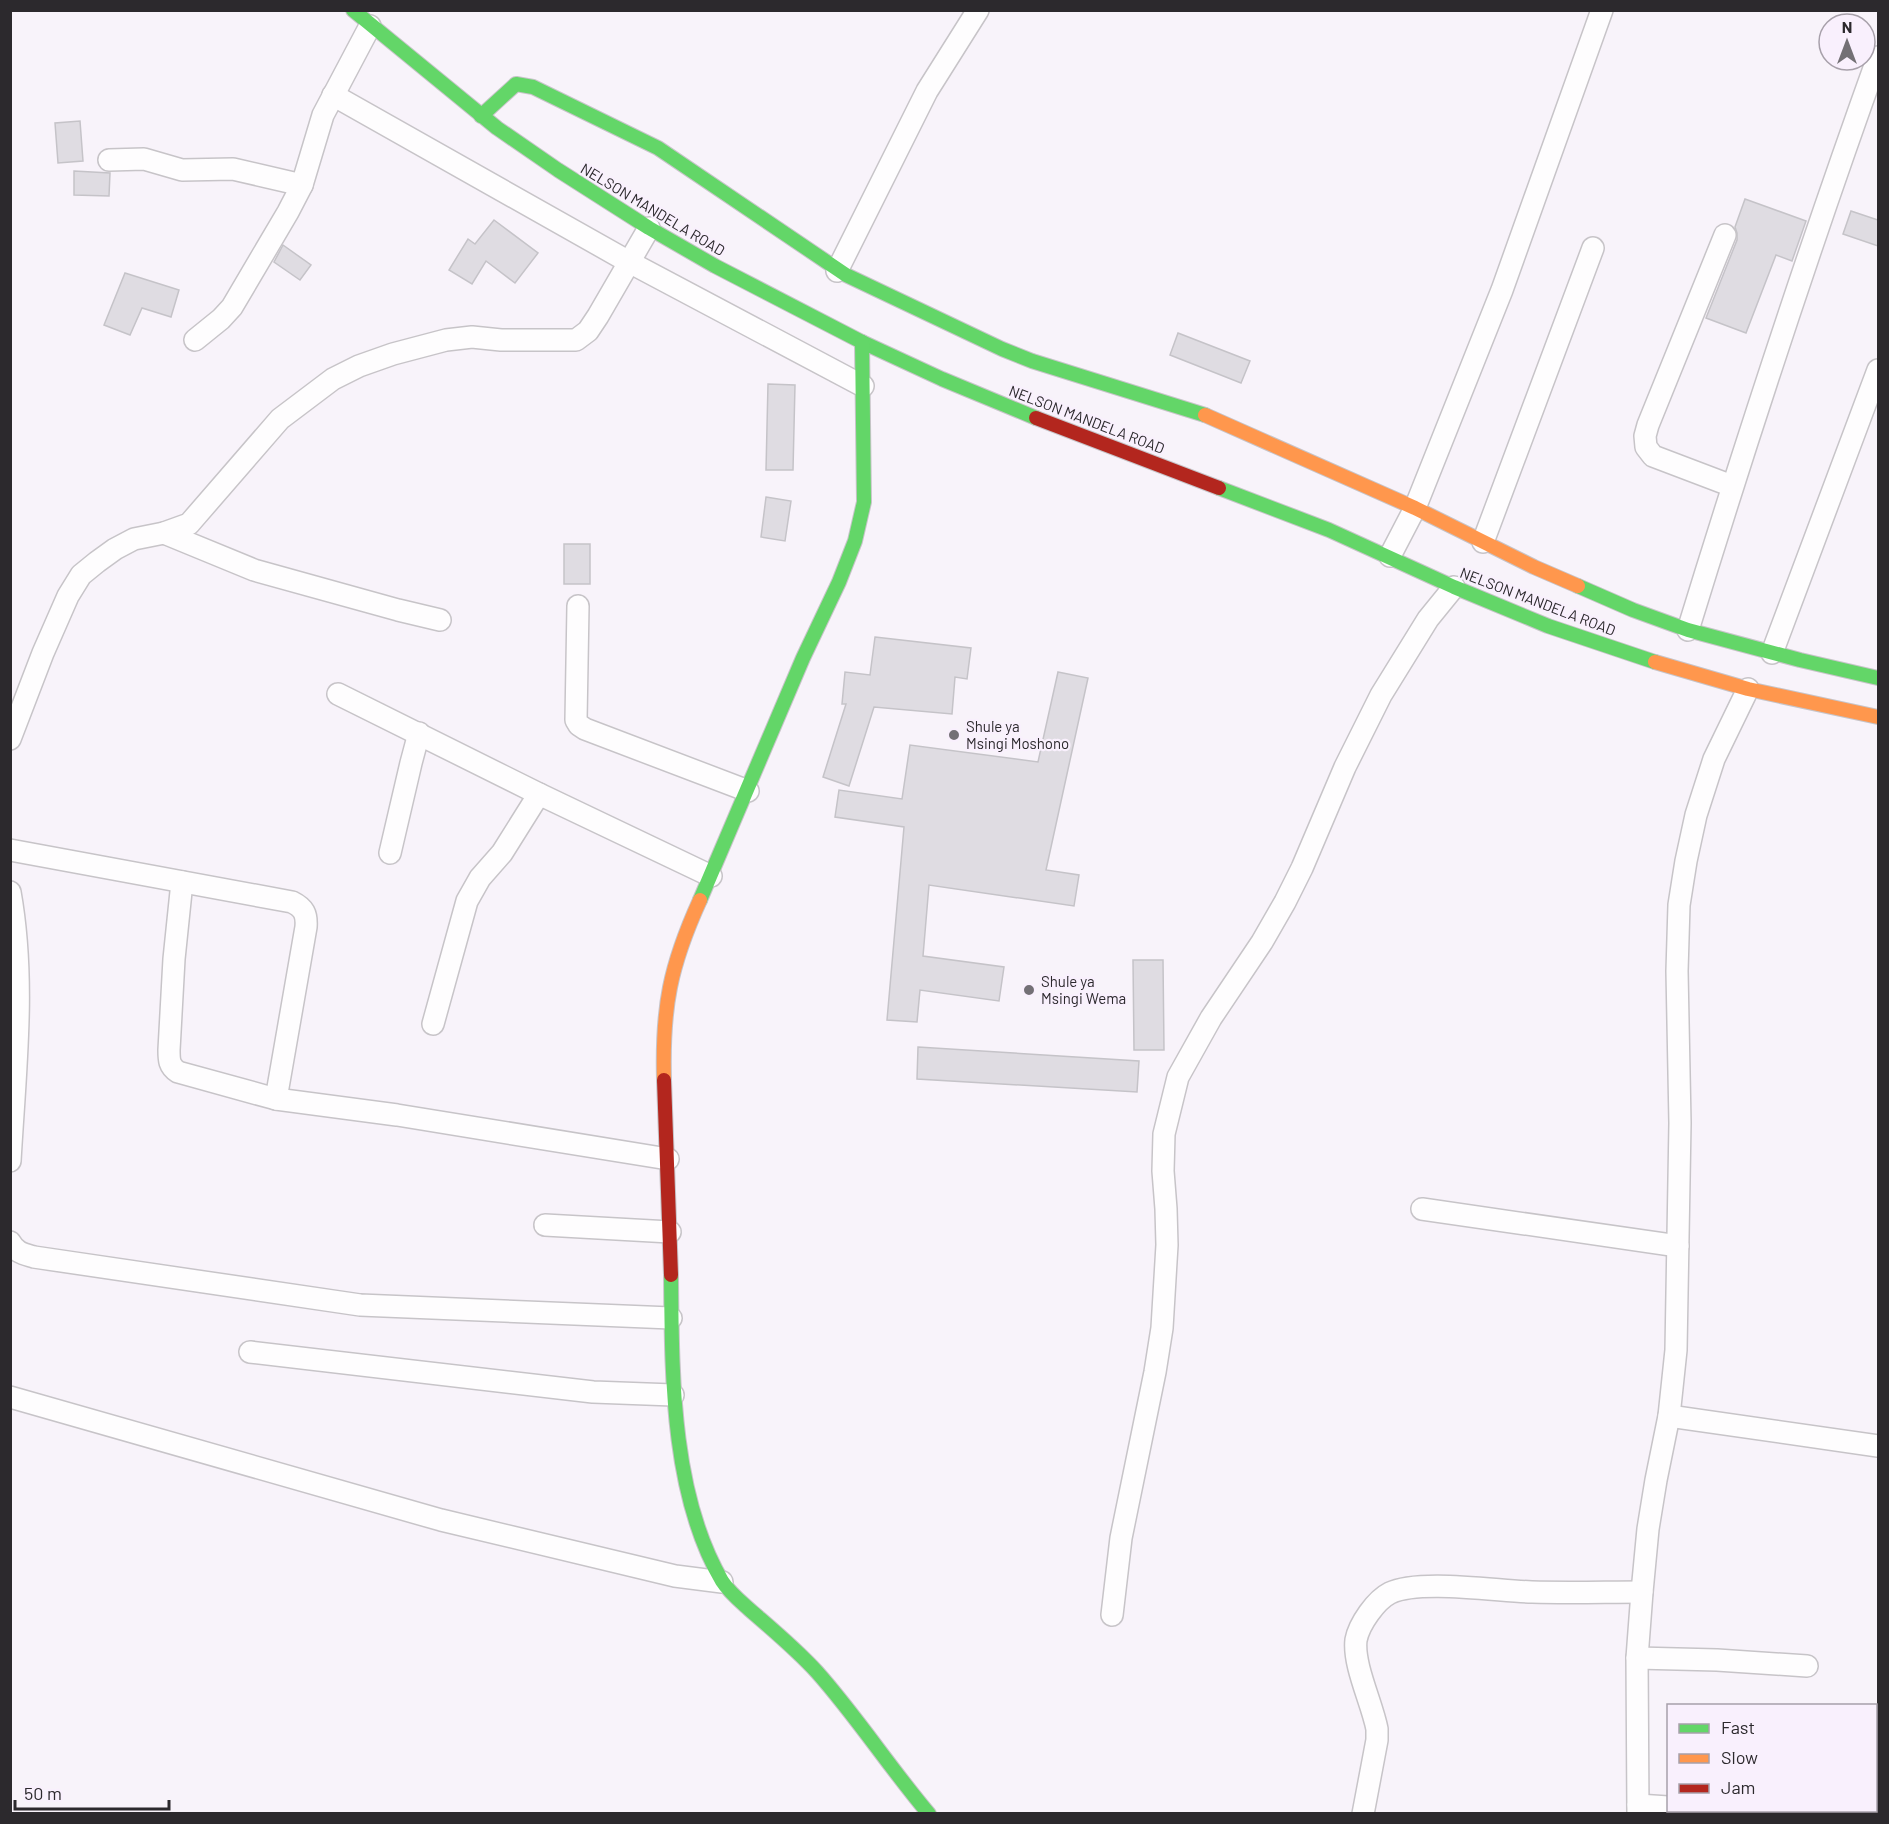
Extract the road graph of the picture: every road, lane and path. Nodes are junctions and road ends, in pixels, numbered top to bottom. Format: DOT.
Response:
graph roads {
  1 [pos="353,10"];
  2 [pos="978,10"];
  3 [pos="1602,10"];
  4 [pos="370,26"];
  5 [pos="1878,57"];
  6 [pos="333,95"];
  7 [pos="481,116"];
  8 [pos="109,160"];
  9 [pos="302,185"];
  10 [pos="649,228"];
  11 [pos="1725,235"];
  12 [pos="1593,248"];
  13 [pos="629,262"];
  14 [pos="837,271"];
  15 [pos="195,340"];
  16 [pos="862,342"];
  17 [pos="1878,370"];
  18 [pos="863,386"];
  19 [pos="1732,486"];
  20 [pos="1415,508"];
  21 [pos="164,533"];
  22 [pos="1483,542"];
  23 [pos="1390,556"];
  24 [pos="1454,587"];
  25 [pos="578,606"];
  26 [pos="441,620"];
  27 [pos="1688,630"];
  28 [pos="1772,653"];
  29 [pos="1878,678"];
  30 [pos="1748,689"];
  31 [pos="338,694"];
  32 [pos="1878,717"];
  33 [pos="419,734"];
  34 [pos="10,739"];
  35 [pos="748,791"];
  36 [pos="539,794"];
  37 [pos="10,850"];
  38 [pos="390,853"];
  39 [pos="711,876"];
  40 [pos="182,882"];
  41 [pos="10,892"];
  42 [pos="433,1024"];
  43 [pos="276,1099"];
  44 [pos="668,1158"];
  45 [pos="10,1161"];
  46 [pos="1422,1209"];
  47 [pos="545,1225"];
  48 [pos="670,1232"];
  49 [pos="10,1242"];
  50 [pos="1678,1246"];
  51 [pos="671,1318"];
  52 [pos="250,1352"];
  53 [pos="673,1395"];
  54 [pos="10,1397"];
  55 [pos="1669,1416"];
  56 [pos="1878,1446"];
  57 [pos="722,1582"];
  58 [pos="1642,1592"];
  59 [pos="1112,1615"];
  60 [pos="1637,1658"];
  61 [pos="1807,1666"];
  62 [pos="1667,1807"];
  63 [pos="1638,1809"];
  64 [pos="1756,1812"];
  65 [pos="929,1814"];
  66 [pos="1363,1814"];
  67 [pos="1784,1814"];
  1 -- 4 [label="street, NELSON MANDELA ROAD"];
  2 -- 14 [label="street"];
  3 -- 20 [label="street"];
  4 -- 6 [label="street"];
  4 -- 7 [label="street, NELSON MANDELA ROAD"];
  5 -- 19 [label="street"];
  6 -- 9 [label="street"];
  6 -- 13 [label="street"];
  7 -- 10 [label="street, NELSON MANDELA ROAD"];
  7 -- 14 [label="street"];
  8 -- 9 [label="street"];
  9 -- 15 [label="street"];
  10 -- 13 [label="street"];
  10 -- 16 [label="street, NELSON MANDELA ROAD"];
  11 -- 19 [label="street"];
  12 -- 22 [label="street"];
  13 -- 18 [label="street"];
  13 -- 21 [label="street"];
  14 -- 20 [label="street"];
  16 -- 18 [label="street"];
  16 -- 23 [label="street, NELSON MANDELA ROAD"];
  17 -- 28 [label="street"];
  18 -- 35 [label="street"];
  19 -- 27 [label="street"];
  20 -- 22 [label="street"];
  20 -- 23 [label="street"];
  21 -- 26 [label="street"];
  21 -- 34 [label="street"];
  22 -- 27 [label="street"];
  23 -- 24 [label="street, NELSON MANDELA ROAD"];
  24 -- 30 [label="street, NELSON MANDELA ROAD"];
  24 -- 59 [label="street"];
  25 -- 35 [label="street"];
  27 -- 28 [label="street"];
  28 -- 29 [label="street"];
  30 -- 32 [label="street, NELSON MANDELA ROAD"];
  30 -- 50 [label="street"];
  31 -- 33 [label="street"];
  33 -- 36 [label="street"];
  33 -- 38 [label="street"];
  35 -- 39 [label="street"];
  36 -- 39 [label="street"];
  36 -- 42 [label="street"];
  37 -- 40 [label="street"];
  39 -- 44 [label="street"];
  40 -- 43 [label="street"];
  40 -- 43 [label="street"];
  41 -- 45 [label="street"];
  43 -- 44 [label="street"];
  44 -- 48 [label="street"];
  46 -- 50 [label="street"];
  47 -- 48 [label="street"];
  48 -- 51 [label="street"];
  49 -- 51 [label="street"];
  50 -- 55 [label="street"];
  51 -- 53 [label="street"];
  52 -- 53 [label="street"];
  53 -- 57 [label="street"];
  54 -- 57 [label="street"];
  55 -- 56 [label="street"];
  55 -- 58 [label="street"];
  57 -- 65 [label="street"];
  58 -- 60 [label="street"];
  58 -- 66 [label="street"];
  60 -- 61 [label="street"];
  60 -- 63 [label="street"];
  62 -- 63 [label="street"];
  64 -- 67 [label="street"];
}
